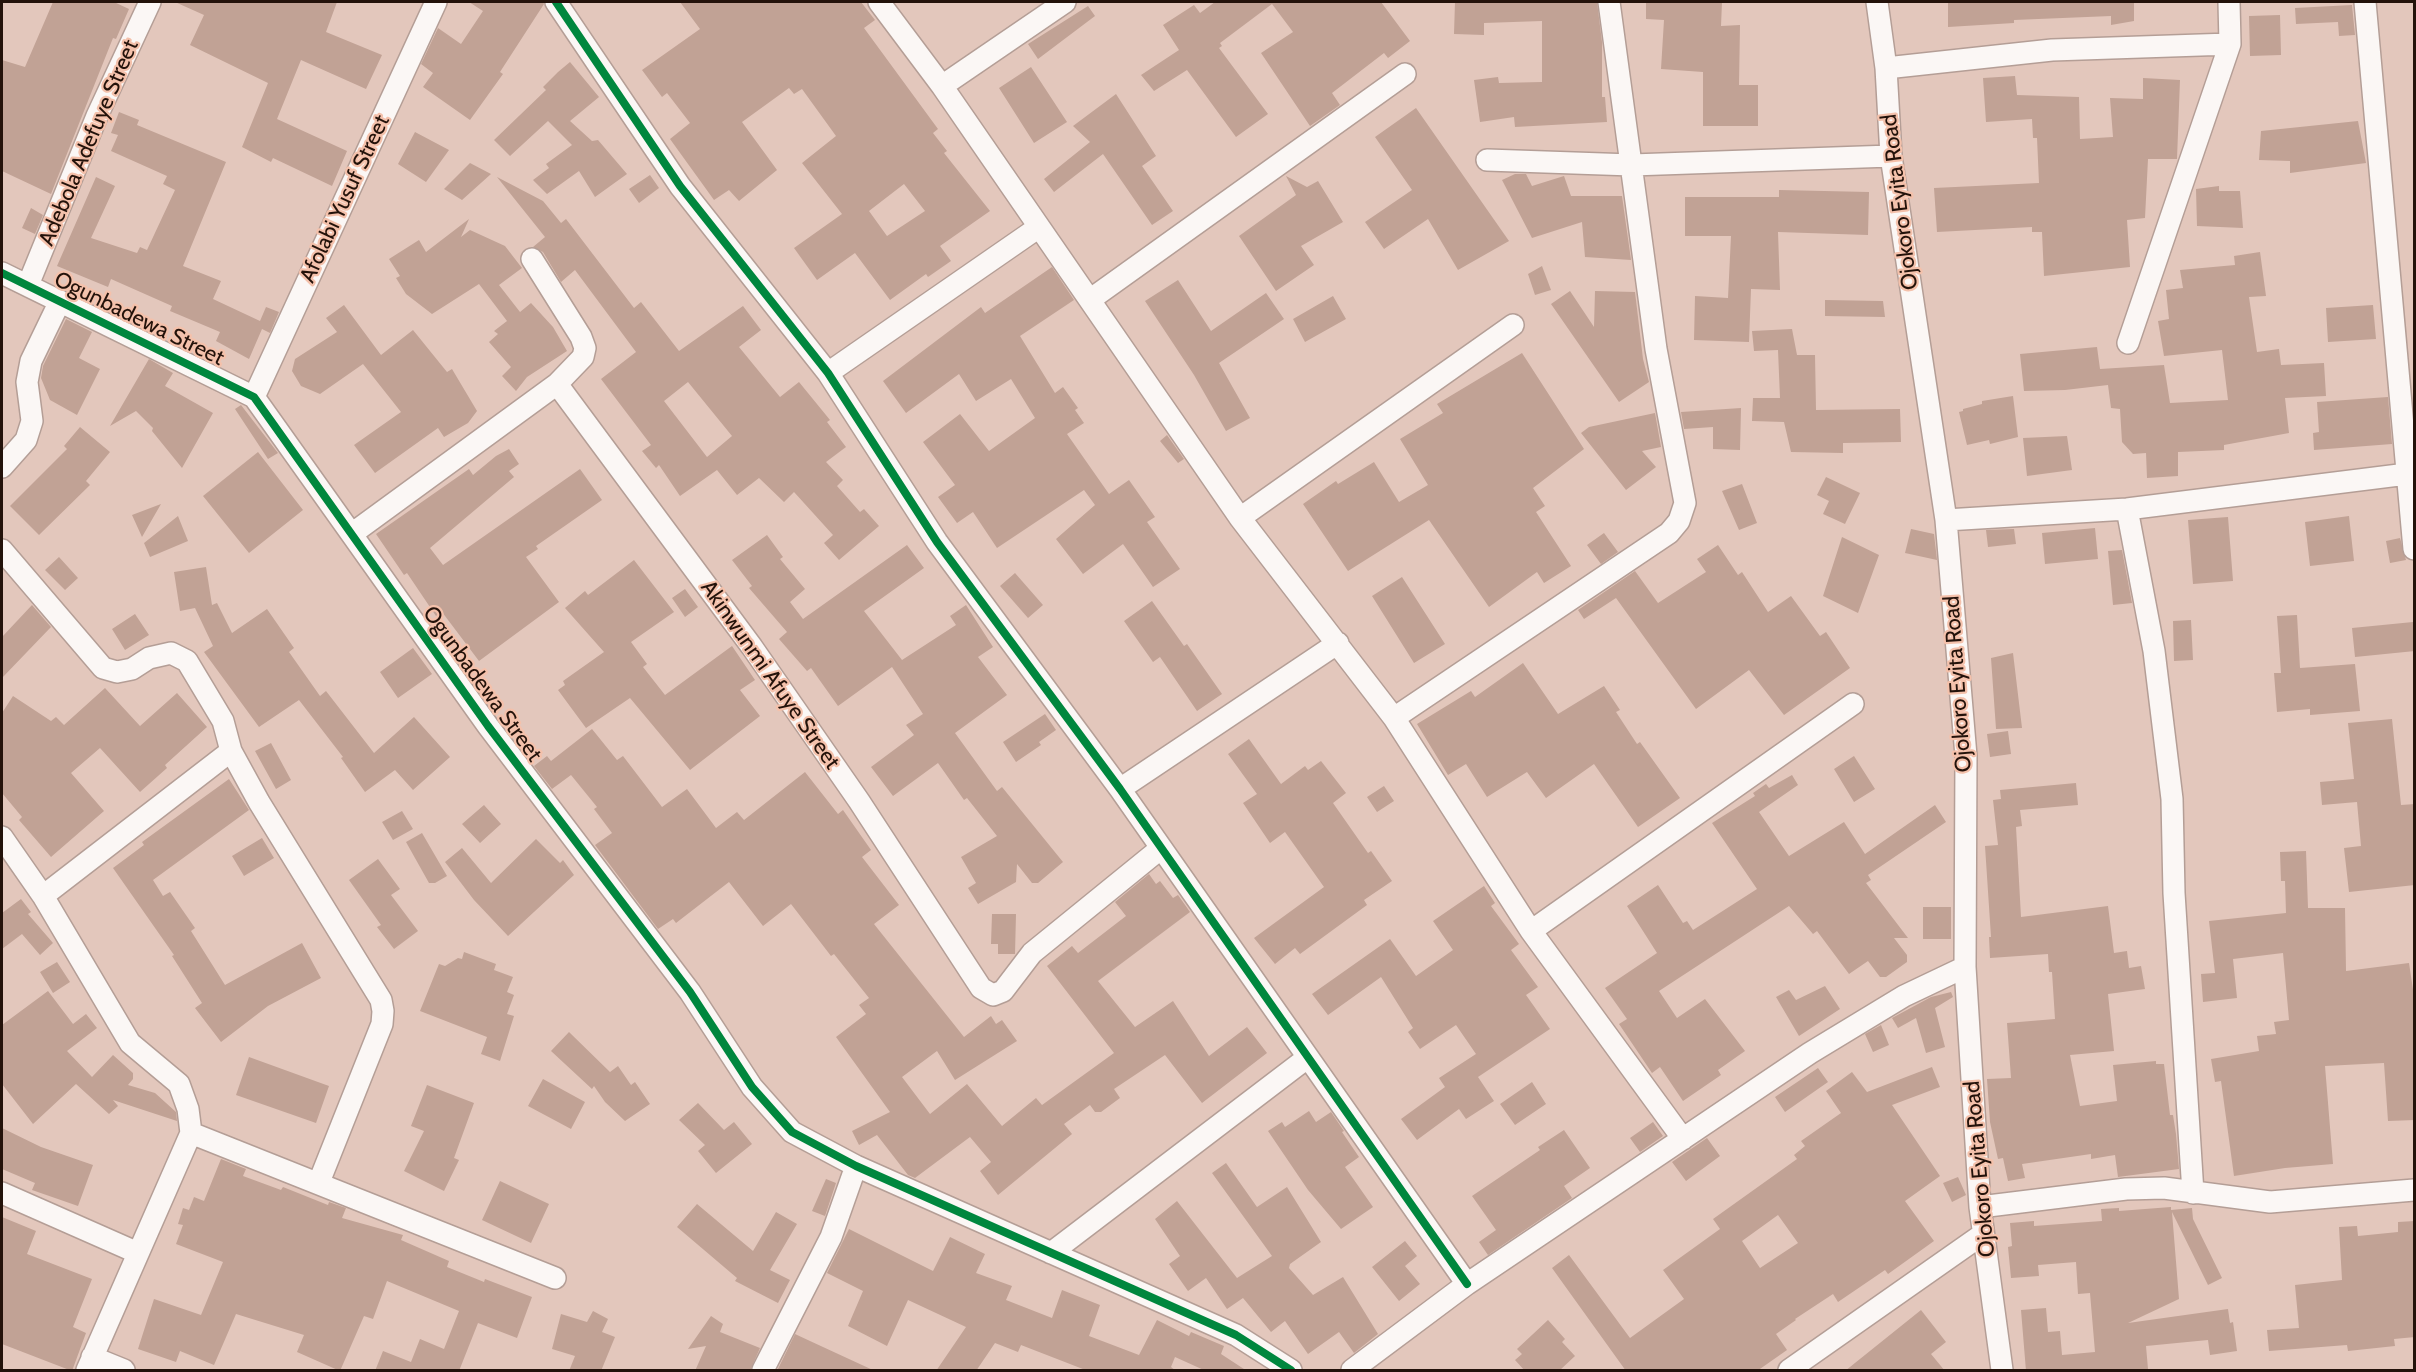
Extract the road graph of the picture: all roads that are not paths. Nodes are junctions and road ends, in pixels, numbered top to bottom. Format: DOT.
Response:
graph roads {
  1 [pos="150,2"];
  2 [pos="436,2"];
  3 [pos="556,2"];
  4 [pos="879,2"];
  5 [pos="1065,2"];
  6 [pos="1610,2"];
  7 [pos="1876,2"];
  8 [pos="2229,2"];
  9 [pos="2365,2"];
  10 [pos="2230,44"];
  11 [pos="1886,68"];
  12 [pos="1405,74"];
  13 [pos="942,86"];
  14 [pos="1891,156"];
  15 [pos="1487,160"];
  16 [pos="1632,165"];
  17 [pos="1039,227"];
  18 [pos="532,259"];
  19 [pos="2,273"];
  20 [pos="28,285"];
  21 [pos="1091,299"];
  22 [pos="60,301"];
  23 [pos="1513,325"];
  24 [pos="2128,344"];
  25 [pos="828,373"];
  26 [pos="557,384"];
  27 [pos="254,397"];
  28 [pos="2,466"];
  29 [pos="2407,474"];
  30 [pos="2127,509"];
  31 [pos="1240,518"];
  32 [pos="1946,520"];
  33 [pos="353,533"];
  34 [pos="2415,549"];
  35 [pos="2,550"];
  36 [pos="1338,644"];
  37 [pos="1853,704"];
  38 [pos="1394,718"];
  39 [pos="231,751"];
  40 [pos="1120,789"];
  41 [pos="2,837"];
  42 [pos="1160,849"];
  43 [pos="43,896"];
  44 [pos="1531,931"];
  45 [pos="1965,967"];
  46 [pos="1307,1058"];
  47 [pos="191,1133"];
  48 [pos="1683,1139"];
  49 [pos="856,1167"];
  50 [pos="319,1182"];
  51 [pos="2415,1190"];
  52 [pos="2,1193"];
  53 [pos="2193,1193"];
  54 [pos="1980,1207"];
  55 [pos="1983,1234"];
  56 [pos="138,1253"];
  57 [pos="1051,1253"];
  58 [pos="555,1278"];
  59 [pos="1467,1284"];
  60 [pos="89,1364"];
  61 [pos="124,1371"];
  62 [pos="764,1371"];
  63 [pos="1291,1371"];
  64 [pos="1352,1371"];
  65 [pos="1789,1371"];
  66 [pos="2002,1371"];
  1 -- 20 [label="street, Adebola Adefuye Street"];
  2 -- 27 [label="street, Afolabi Yusuf Street"];
  3 -- 25 [label="street"];
  4 -- 13 [label="street"];
  5 -- 13 [label="street"];
  6 -- 16 [label="street"];
  7 -- 11 [label="street, Ojokoro Eyita Road"];
  8 -- 10 [label="street"];
  9 -- 29 [label="street"];
  10 -- 11 [label="street"];
  10 -- 24 [label="street"];
  11 -- 14 [label="street, Ojokoro Eyita Road"];
  12 -- 21 [label="street"];
  13 -- 17 [label="street"];
  14 -- 16 [label="street"];
  14 -- 32 [label="street, Ojokoro Eyita Road"];
  15 -- 16 [label="street"];
  16 -- 38 [label="street"];
  17 -- 21 [label="street"];
  17 -- 25 [label="street"];
  18 -- 26 [label="street"];
  19 -- 20 [label="street, Ogunbadewa Street"];
  20 -- 22 [label="street, Ogunbadewa Street"];
  21 -- 31 [label="street"];
  22 -- 27 [label="street, Ogunbadewa Street"];
  22 -- 28 [label="street"];
  23 -- 31 [label="street"];
  25 -- 40 [label="street"];
  26 -- 33 [label="street"];
  26 -- 42 [label="street, Akinwunmi Afuye Street"];
  27 -- 33 [label="street, Ogunbadewa Street"];
  29 -- 30 [label="street"];
  29 -- 34 [label="street"];
  30 -- 32 [label="street"];
  30 -- 53 [label="street"];
  31 -- 36 [label="street"];
  32 -- 45 [label="street, Ojokoro Eyita Road"];
  33 -- 49 [label="street, Ogunbadewa Street"];
  35 -- 39 [label="street"];
  36 -- 38 [label="street"];
  36 -- 40 [label="street"];
  37 -- 44 [label="street"];
  38 -- 44 [label="street"];
  39 -- 43 [label="street"];
  39 -- 50 [label="street"];
  40 -- 42 [label="street"];
  41 -- 43 [label="street"];
  42 -- 46 [label="street"];
  43 -- 47 [label="street"];
  44 -- 48 [label="street"];
  45 -- 48 [label="street"];
  45 -- 54 [label="street, Ojokoro Eyita Road"];
  46 -- 57 [label="street"];
  46 -- 59 [label="street"];
  47 -- 50 [label="street"];
  47 -- 56 [label="street"];
  48 -- 59 [label="street"];
  49 -- 57 [label="street, Ogunbadewa Street"];
  49 -- 62 [label="street"];
  50 -- 58 [label="street"];
  51 -- 53 [label="street"];
  52 -- 56 [label="street"];
  53 -- 54 [label="street"];
  54 -- 55 [label="street, Ojokoro Eyita Road"];
  55 -- 65 [label="street"];
  55 -- 66 [label="street, Ojokoro Eyita Road"];
  56 -- 60 [label="street"];
  57 -- 63 [label="street, Ogunbadewa Street"];
  59 -- 64 [label="street"];
  60 -- 61 [label="street"];
}
